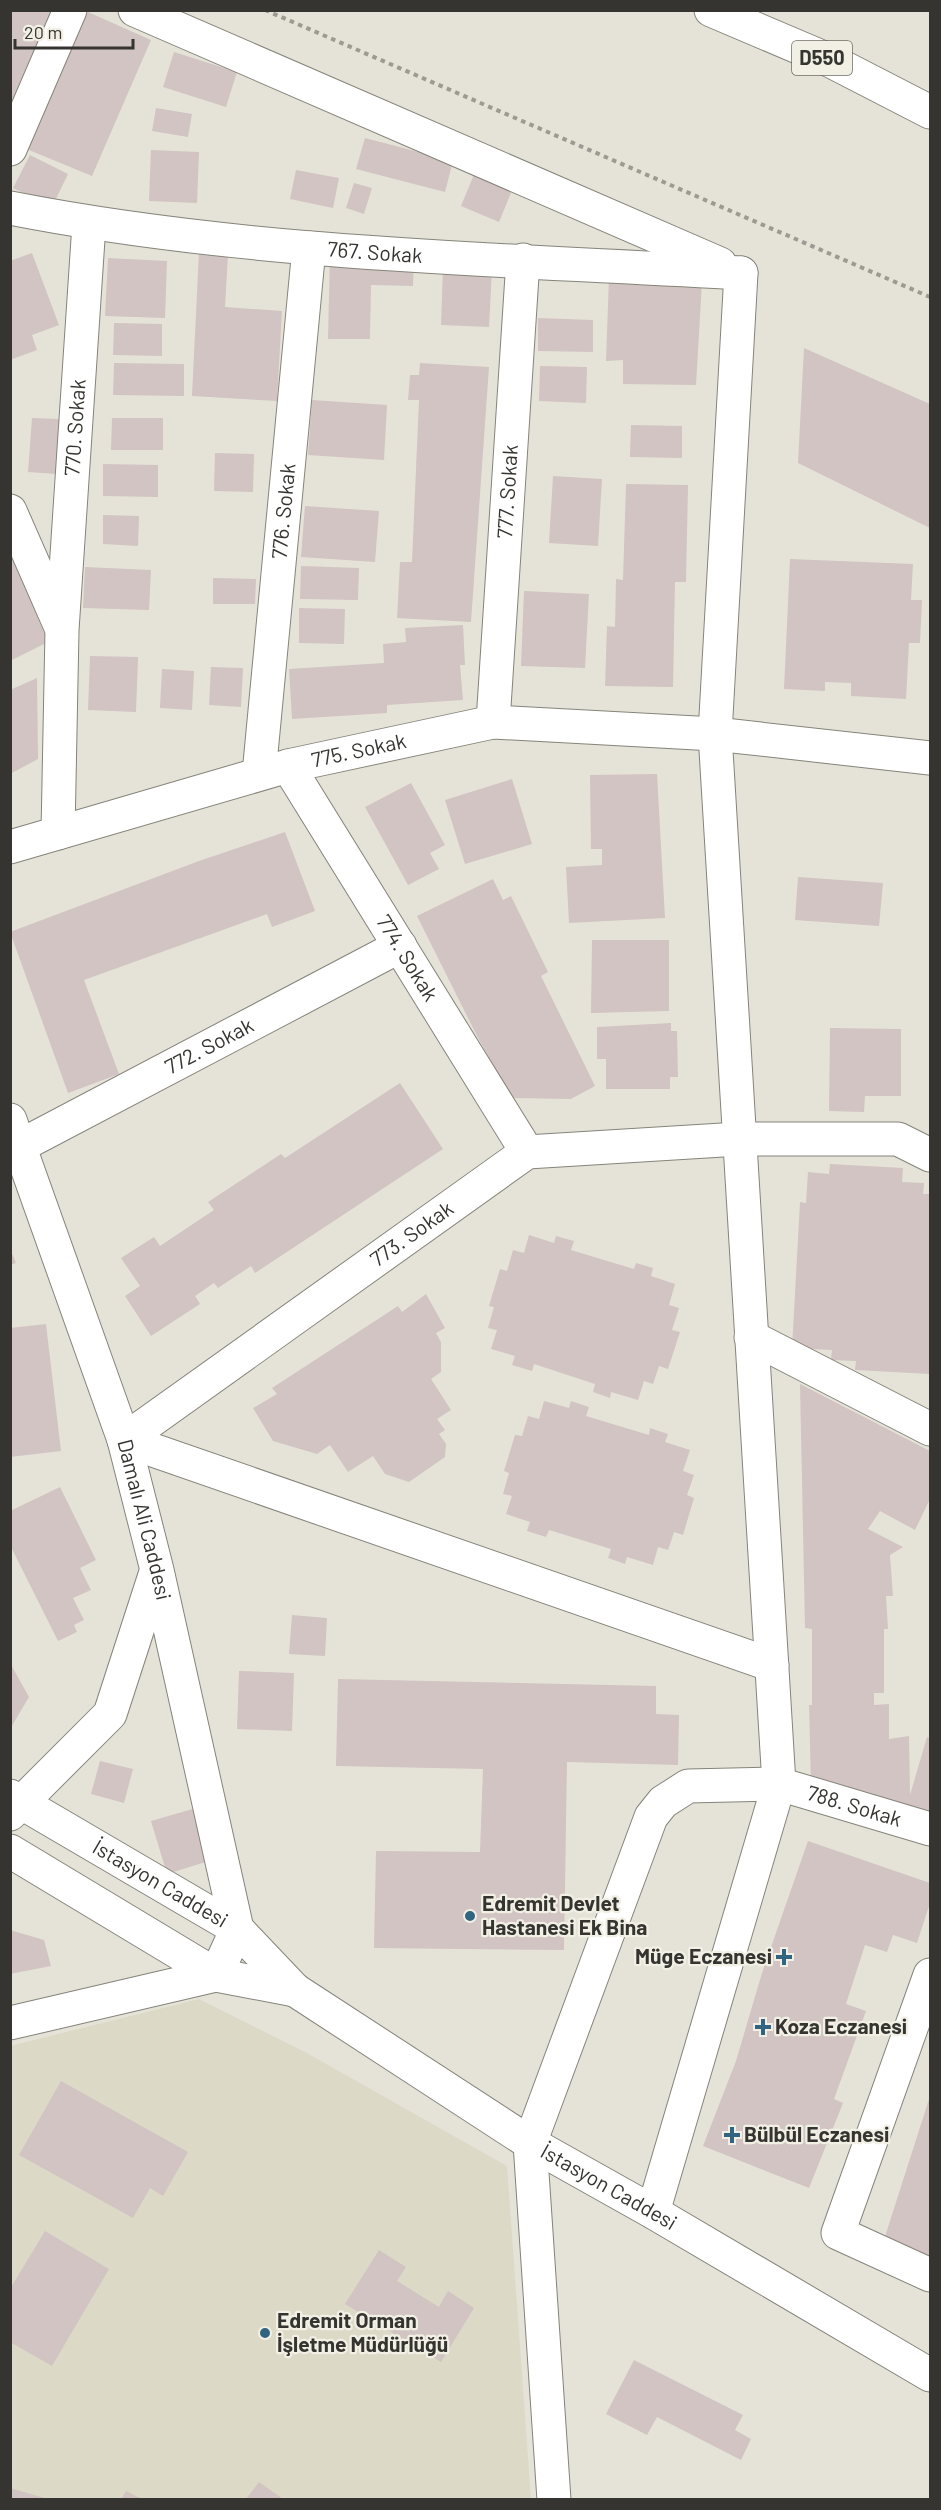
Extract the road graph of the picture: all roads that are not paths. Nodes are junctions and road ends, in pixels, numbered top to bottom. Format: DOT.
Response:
graph roads {
  1 [pos="70,10"];
  2 [pos="135,10"];
  3 [pos="711,10"];
  4 [pos="930,112"];
  5 [pos="10,149"];
  6 [pos="10,208"];
  7 [pos="89,224"];
  8 [pos="309,248"];
  9 [pos="523,261"];
  10 [pos="741,273"];
  11 [pos="10,511"];
  12 [pos="63,630"];
  13 [pos="493,722"];
  14 [pos="715,734"];
  15 [pos="930,758"];
  16 [pos="274,770"];
  17 [pos="58,833"];
  18 [pos="10,847"];
  19 [pos="400,946"];
  20 [pos="15,1133"];
  21 [pos="739,1140"];
  22 [pos="527,1152"];
  23 [pos="930,1155"];
  24 [pos="751,1337"];
  25 [pos="930,1429"];
  26 [pos="124,1440"];
  27 [pos="157,1570"];
  28 [pos="772,1665"];
  29 [pos="779,1784"];
  30 [pos="14,1804"];
  31 [pos="930,1829"];
  32 [pos="10,1851"];
  33 [pos="237,1929"];
  34 [pos="216,1975"];
  35 [pos="930,1976"];
  36 [pos="295,1990"];
  37 [pos="10,2024"];
  38 [pos="530,2143"];
  39 [pos="653,2212"];
  40 [pos="930,2275"];
  41 [pos="930,2375"];
  42 [pos="554,2499"];
  1 -- 5 [label="main road"];
  2 -- 10 [label="main road"];
  3 -- 4 [label="main road, D550"];
  6 -- 7 [label="main road, 767. Sokak"];
  7 -- 8 [label="main road, 767. Sokak"];
  7 -- 12 [label="main road, 770. Sokak"];
  8 -- 9 [label="main road, 767. Sokak"];
  8 -- 16 [label="main road, 776. Sokak"];
  9 -- 10 [label="main road, 767. Sokak"];
  9 -- 13 [label="main road, 777. Sokak"];
  10 -- 14 [label="main road"];
  11 -- 12 [label="main road, 770. Sokak"];
  12 -- 17 [label="main road, 770. Sokak"];
  13 -- 14 [label="main road, 775. Sokak"];
  13 -- 16 [label="main road, 775. Sokak"];
  14 -- 15 [label="main road, 775. Sokak"];
  14 -- 21 [label="main road"];
  16 -- 17 [label="main road, 775. Sokak"];
  16 -- 19 [label="main road, 774. Sokak"];
  17 -- 18 [label="main road, 775. Sokak"];
  19 -- 20 [label="main road, 772. Sokak"];
  19 -- 22 [label="main road, 774. Sokak"];
  20 -- 26 [label="main road, Damalı Ali Caddesi"];
  21 -- 22 [label="main road"];
  21 -- 23 [label="main road"];
  21 -- 24 [label="main road"];
  22 -- 26 [label="main road, 773. Sokak"];
  24 -- 25 [label="main road"];
  24 -- 28 [label="main road"];
  26 -- 27 [label="main road, Damalı Ali Caddesi"];
  26 -- 28 [label="main road"];
  27 -- 30 [label="main road"];
  27 -- 33 [label="main road, Damalı Ali Caddesi"];
  28 -- 29 [label="main road"];
  29 -- 31 [label="main road, 788. Sokak"];
  29 -- 38 [label="main road, 788. Sokak"];
  29 -- 39 [label="main road"];
  30 -- 33 [label="main road, İstasyon Caddesi"];
  32 -- 34 [label="main road, İstasyon Caddesi"];
  33 -- 34 [label="main road"];
  33 -- 36 [label="main road, İstasyon Caddesi"];
  34 -- 36 [label="main road, İstasyon Caddesi"];
  34 -- 37 [label="main road"];
  35 -- 40 [label="main road"];
  36 -- 38 [label="main road, İstasyon Caddesi"];
  38 -- 39 [label="main road, İstasyon Caddesi"];
  38 -- 42 [label="main road"];
  39 -- 41 [label="main road, İstasyon Caddesi"];
}
